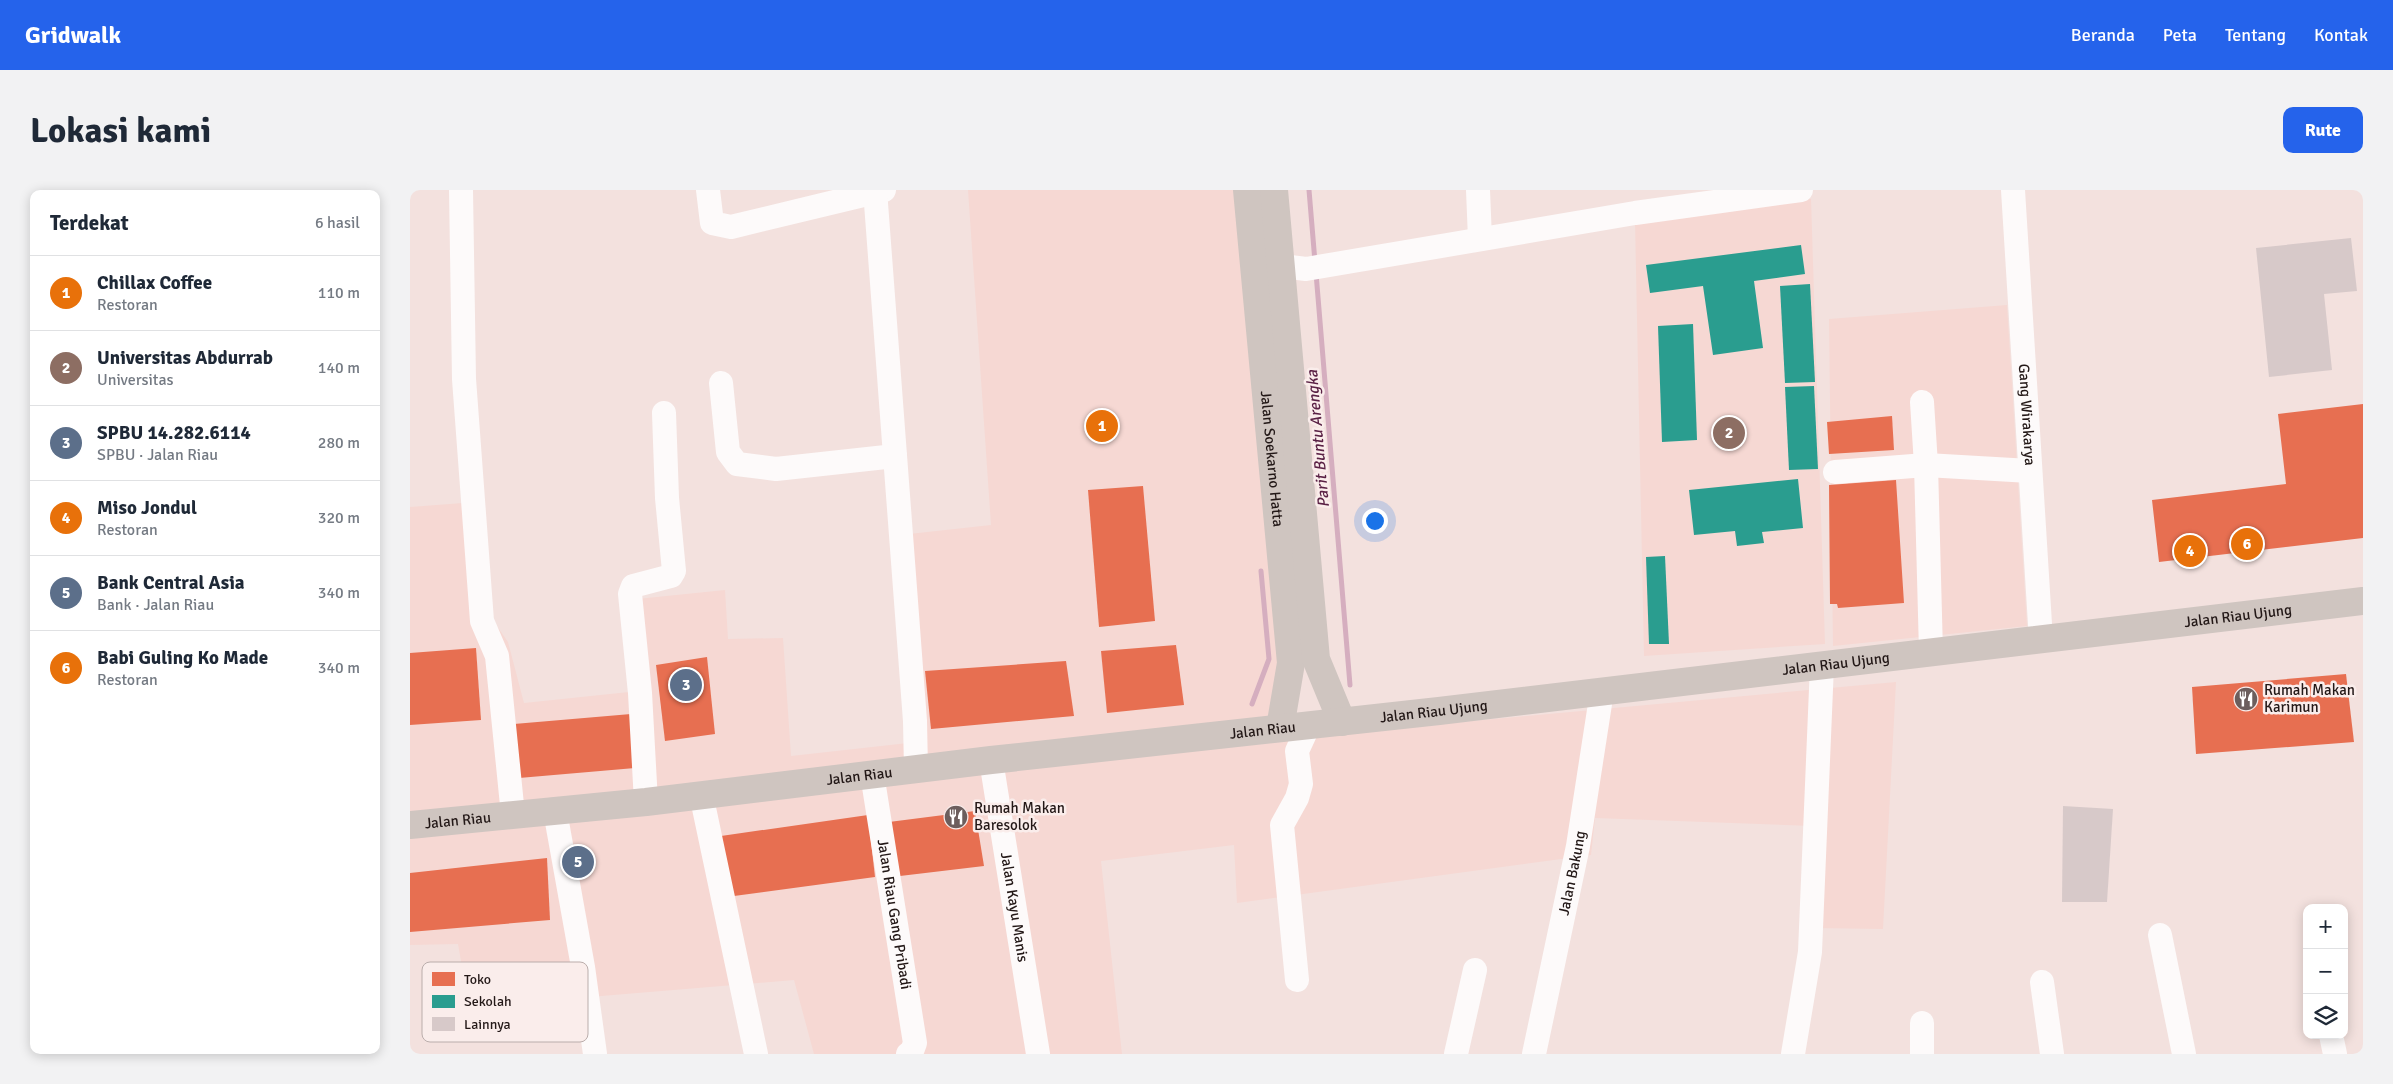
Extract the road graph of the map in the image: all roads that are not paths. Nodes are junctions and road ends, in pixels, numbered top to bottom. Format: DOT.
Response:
graph roads {
  1 [pos="461,190"];
  2 [pos="708,190"];
  3 [pos="875,190"];
  4 [pos="884,190"];
  5 [pos="1247,190"];
  6 [pos="1274,190"];
  7 [pos="1478,190"];
  8 [pos="1802,190"];
  9 [pos="2014,190"];
  10 [pos="1721,195"];
  11 [pos="1480,238"];
  12 [pos="1305,266"];
  13 [pos="721,383"];
  14 [pos="1922,402"];
  15 [pos="664,413"];
  16 [pos="895,456"];
  17 [pos="1926,465"];
  18 [pos="2030,470"];
  19 [pos="1835,472"];
  20 [pos="2363,601"];
  21 [pos="2041,640"];
  22 [pos="1931,652"];
  23 [pos="1822,666"];
  24 [pos="1602,690"];
  25 [pos="1342,722"];
  26 [pos="1309,725"];
  27 [pos="1280,728"];
  28 [pos="991,760"];
  29 [pos="916,769"];
  30 [pos="872,774"];
  31 [pos="701,794"];
  32 [pos="646,802"];
  33 [pos="555,811"];
  34 [pos="513,815"];
  35 [pos="410,825"];
  36 [pos="2160,935"];
  37 [pos="582,962"];
  38 [pos="1475,970"];
  39 [pos="1298,980"];
  40 [pos="2042,982"];
  41 [pos="588,1003"];
  42 [pos="1922,1023"];
  43 [pos="2331,1039"];
  44 [pos="595,1054"];
  45 [pos="756,1054"];
  46 [pos="908,1054"];
  47 [pos="1038,1054"];
  48 [pos="1456,1054"];
  49 [pos="1534,1054"];
  50 [pos="1792,1054"];
  51 [pos="1922,1054"];
  52 [pos="2052,1054"];
  53 [pos="2184,1054"];
  54 [pos="2335,1054"];
  1 -- 34 [label="street"];
  2 -- 3 [label="street"];
  3 -- 4 [label="street"];
  3 -- 16 [label="street"];
  5 -- 27 [label="main road, Jalan Soekarno Hatta"];
  6 -- 12 [label="main road, Jalan Soekarno Hatta"];
  7 -- 11 [label="street"];
  8 -- 10 [label="street"];
  9 -- 18 [label="street, Gang Wirakarya"];
  10 -- 11 [label="street"];
  11 -- 12 [label="street"];
  12 -- 25 [label="main road, Jalan Soekarno Hatta"];
  13 -- 16 [label="street"];
  14 -- 17 [label="street"];
  15 -- 32 [label="street"];
  16 -- 29 [label="street"];
  17 -- 18 [label="street"];
  17 -- 19 [label="street"];
  17 -- 22 [label="street"];
  18 -- 21 [label="street, Gang Wirakarya"];
  20 -- 21 [label="main road, Jalan Riau Ujung"];
  21 -- 22 [label="main road, Jalan Riau Ujung"];
  22 -- 23 [label="main road, Jalan Riau Ujung"];
  23 -- 24 [label="main road, Jalan Riau Ujung"];
  23 -- 50 [label="street"];
  24 -- 25 [label="main road, Jalan Riau Ujung"];
  24 -- 49 [label="street, Jalan Bakung"];
  25 -- 26 [label="main road, Jalan Riau Ujung"];
  26 -- 27 [label="main road, Jalan Riau"];
  26 -- 39 [label="street"];
  27 -- 28 [label="main road, Jalan Riau"];
  28 -- 29 [label="main road, Jalan Riau"];
  28 -- 47 [label="street, Jalan Kayu Manis"];
  29 -- 30 [label="main road, Jalan Riau"];
  30 -- 31 [label="main road, Jalan Riau"];
  30 -- 46 [label="street, Jalan Riau Gang Pribadi"];
  31 -- 32 [label="main road, Jalan Riau"];
  31 -- 45 [label="street"];
  32 -- 33 [label="main road, Jalan Riau"];
  33 -- 34 [label="main road, Jalan Riau"];
  33 -- 37 [label="street"];
  34 -- 35 [label="main road, Jalan Riau"];
  36 -- 53 [label="street"];
  38 -- 48 [label="street"];
  40 -- 52 [label="street"];
  41 -- 44 [label="street"];
  42 -- 51 [label="street"];
  43 -- 54 [label="street"];
}
